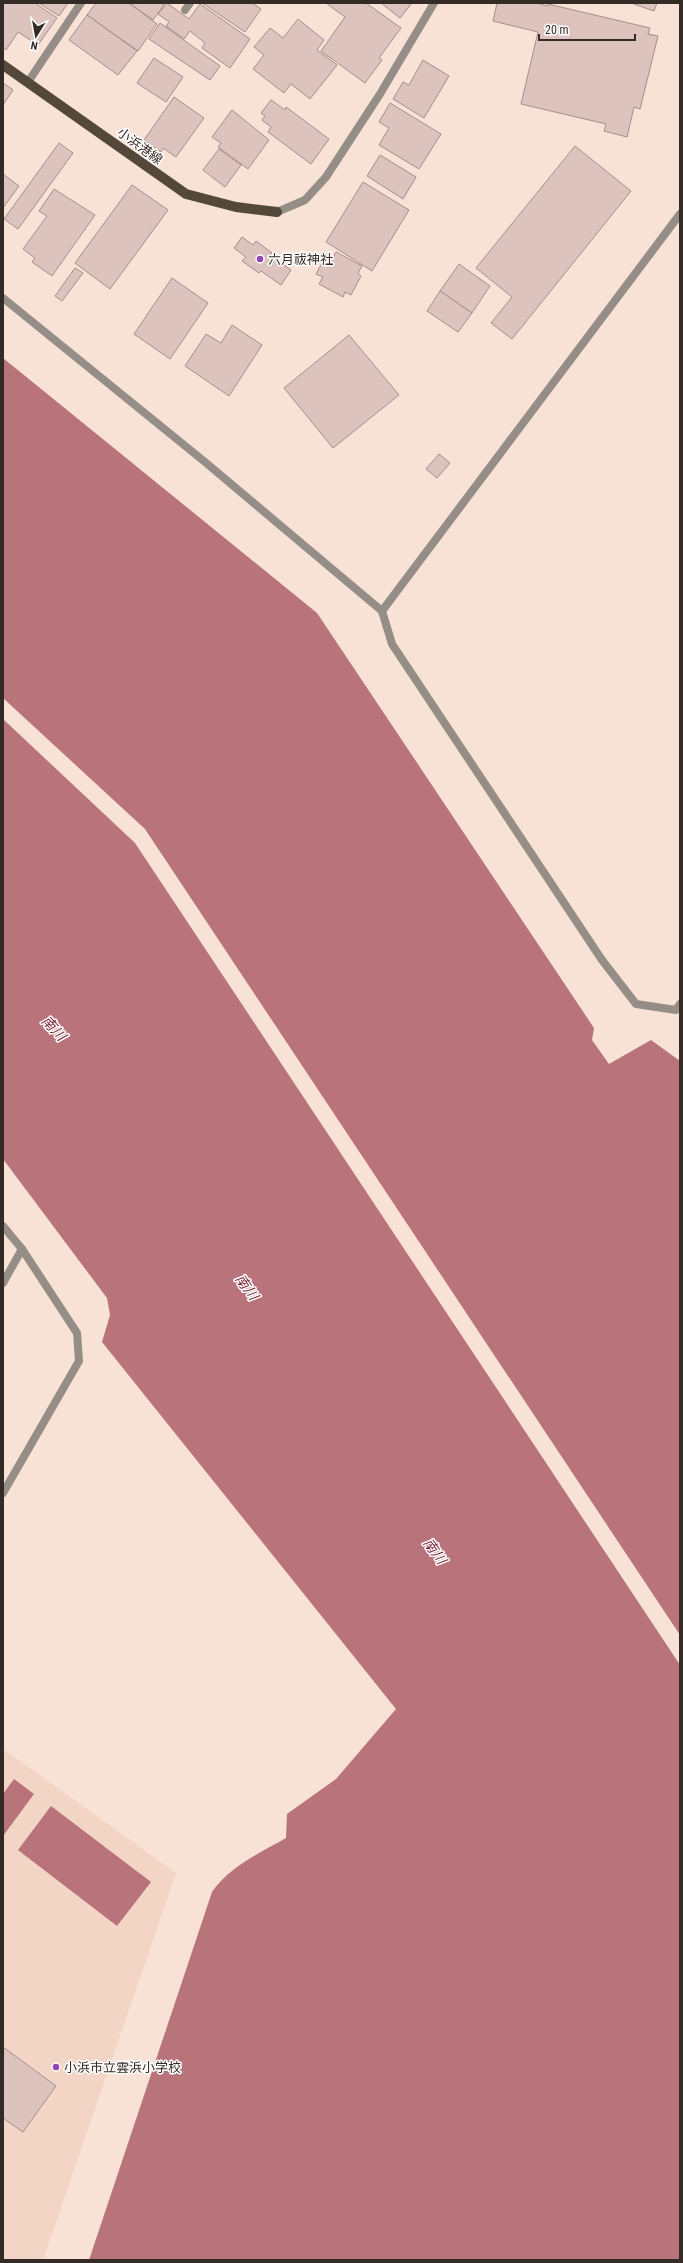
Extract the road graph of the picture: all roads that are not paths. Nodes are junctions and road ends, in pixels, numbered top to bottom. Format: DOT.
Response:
graph roads {
  1 [pos="81,3"];
  2 [pos="434,3"];
  3 [pos="3,64"];
  4 [pos="28,82"];
  5 [pos="277,212"];
  6 [pos="680,214"];
  7 [pos="3,298"];
  8 [pos="382,611"];
  9 [pos="680,1004"];
  10 [pos="3,1226"];
  11 [pos="22,1248"];
  12 [pos="3,1283"];
  13 [pos="3,1494"];
  1 -- 4 [label="street"];
  2 -- 5 [label="street"];
  3 -- 4 [label="main road, 小浜港線"];
  4 -- 5 [label="main road, 小浜港線"];
  6 -- 8 [label="street"];
  7 -- 8 [label="street"];
  8 -- 9 [label="street"];
  10 -- 11 [label="street"];
  11 -- 12 [label="street"];
  11 -- 13 [label="street"];
}
